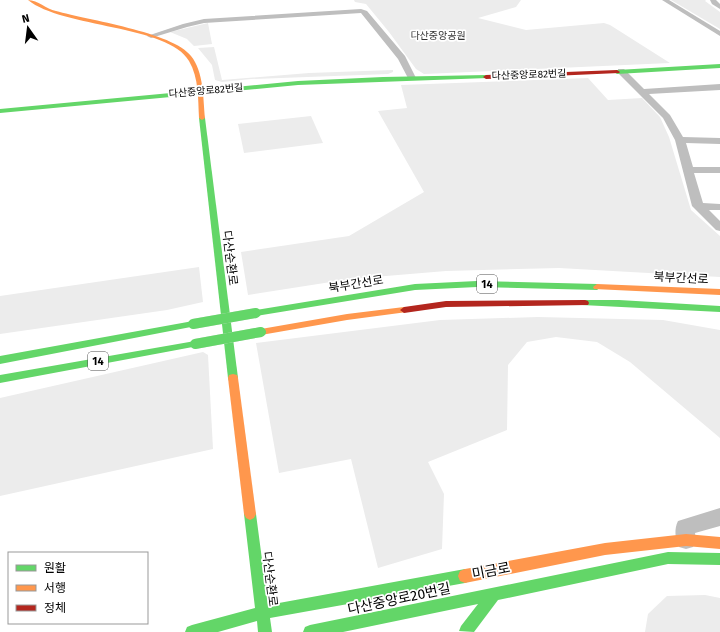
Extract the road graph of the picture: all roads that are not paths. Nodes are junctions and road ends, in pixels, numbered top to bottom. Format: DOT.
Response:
graph roads {
  1 [pos="30,0"];
  2 [pos="665,0"];
  3 [pos="713,0"];
  4 [pos="720,7"];
  5 [pos="720,34"];
  6 [pos="151,36"];
  7 [pos="720,66"];
  8 [pos="622,71"];
  9 [pos="412,78"];
  10 [pos="720,87"];
  11 [pos="200,92"];
  12 [pos="643,92"];
  13 [pos="0,111"];
  14 [pos="680,140"];
  15 [pos="720,141"];
  16 [pos="688,170"];
  17 [pos="720,170"];
  18 [pos="698,206"];
  19 [pos="720,207"];
  20 [pos="720,228"];
  21 [pos="720,286"];
  22 [pos="663,288"];
  23 [pos="720,292"];
  24 [pos="619,303"];
  25 [pos="720,309"];
  26 [pos="720,319"];
  27 [pos="0,360"];
  28 [pos="0,379"];
  29 [pos="720,517"];
  30 [pos="686,540"];
  31 [pos="720,543"];
  32 [pos="720,559"];
  33 [pos="494,594"];
  34 [pos="444,604"];
  35 [pos="263,614"];
  36 [pos="462,623"];
  37 [pos="192,632"];
  38 [pos="266,632"];
  39 [pos="310,632"];
  1 -- 6 [label="main road, 다산순환로"];
  2 -- 5 [label="street"];
  3 -- 4 [label="street"];
  6 -- 9 [label="street"];
  6 -- 11 [label="main road, 다산순환로"];
  7 -- 8 [label="main road, 다산중앙로82번길"];
  8 -- 9 [label="main road, 다산중앙로82번길"];
  8 -- 12 [label="street"];
  9 -- 11 [label="main road, 다산중앙로82번길"];
  10 -- 12 [label="street"];
  11 -- 13 [label="main road, 다산중앙로82번길"];
  11 -- 35 [label="main road, 다산순환로"];
  12 -- 14 [label="street"];
  14 -- 15 [label="street"];
  14 -- 16 [label="street"];
  16 -- 17 [label="street"];
  16 -- 18 [label="street"];
  18 -- 19 [label="street"];
  18 -- 20 [label="street"];
  21 -- 22 [label="main road"];
  22 -- 23 [label="main road, 북부간선로 / 14"];
  22 -- 27 [label="main road, 북부간선로 / 14, bridge"];
  24 -- 25 [label="main road, 14"];
  24 -- 26 [label="main road"];
  24 -- 28 [label="main road, 14, bridge"];
  29 -- 30 [label="street"];
  30 -- 31 [label="main road, 미금로"];
  30 -- 35 [label="main road, 미금로"];
  32 -- 33 [label="main road, 미금로"];
  33 -- 34 [label="main road, 다산중앙로20번길"];
  33 -- 36 [label="main road"];
  34 -- 36 [label="main road"];
  34 -- 39 [label="main road, 다산중앙로20번길"];
  35 -- 37 [label="main road"];
  35 -- 38 [label="main road, 다산순환로"];
}
